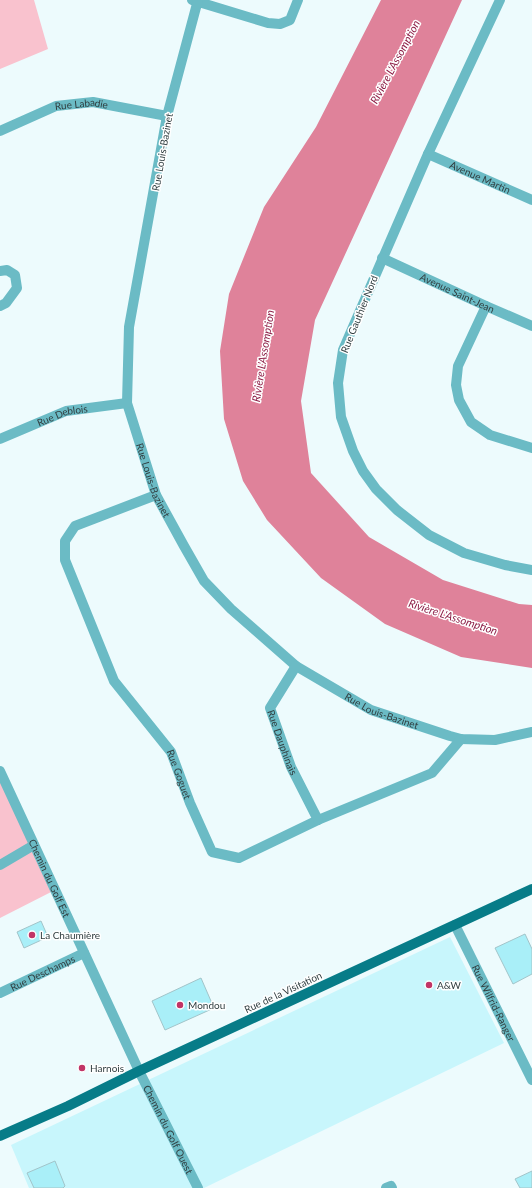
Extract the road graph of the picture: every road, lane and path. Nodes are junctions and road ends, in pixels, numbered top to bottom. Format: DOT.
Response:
graph roads {
  1 [pos="298,0"];
  2 [pos="500,0"];
  3 [pos="196,1"];
  4 [pos="167,116"];
  5 [pos="0,131"];
  6 [pos="428,154"];
  7 [pos="532,200"];
  8 [pos="382,258"];
  9 [pos="0,271"];
  10 [pos="0,306"];
  11 [pos="486,306"];
  12 [pos="532,326"];
  13 [pos="127,403"];
  14 [pos="0,439"];
  15 [pos="532,448"];
  16 [pos="156,495"];
  17 [pos="532,570"];
  18 [pos="296,666"];
  19 [pos="532,732"];
  20 [pos="462,739"];
  21 [pos="0,771"];
  22 [pos="318,820"];
  23 [pos="34,844"];
  24 [pos="0,865"];
  25 [pos="532,890"];
  26 [pos="455,925"];
  27 [pos="84,953"];
  28 [pos="0,993"];
  29 [pos="139,1071"];
  30 [pos="532,1080"];
  31 [pos="0,1136"];
  32 [pos="198,1188"];
  33 [pos="386,1188"];
  34 [pos="392,1188"];
  1 -- 3 [label="street"];
  2 -- 6 [label="street, Rue Gauthier Nord"];
  3 -- 4 [label="street, Rue Louis-Bazinet"];
  4 -- 5 [label="street, Rue Labadie"];
  4 -- 13 [label="street, Rue Louis-Bazinet"];
  6 -- 7 [label="street, Avenue Martin"];
  6 -- 8 [label="street, Rue Gauthier Nord"];
  8 -- 11 [label="street, Avenue Saint-Jean"];
  8 -- 17 [label="street, Rue Gauthier Nord"];
  9 -- 10 [label="street"];
  11 -- 12 [label="street, Avenue Saint-Jean"];
  11 -- 15 [label="street"];
  13 -- 14 [label="street, Rue Deblois"];
  13 -- 16 [label="street, Rue Louis-Bazinet"];
  16 -- 18 [label="street, Rue Louis-Bazinet"];
  16 -- 22 [label="street, Rue Goguet"];
  18 -- 20 [label="street, Rue Louis-Bazinet"];
  18 -- 22 [label="street, Rue Dauphinais"];
  19 -- 20 [label="street, Rue Louis-Bazinet"];
  20 -- 22 [label="street, Rue Goguet"];
  21 -- 23 [label="street, Chemin du Golf Est"];
  23 -- 24 [label="street"];
  23 -- 27 [label="street, Chemin du Golf Est"];
  25 -- 26 [label="main road, Rue de la Visitation"];
  26 -- 29 [label="main road, Rue de la Visitation"];
  26 -- 30 [label="street, Rue Wilfrid-Ranger"];
  27 -- 28 [label="street, Rue Deschamps"];
  27 -- 29 [label="street, Chemin du Golf Est"];
  29 -- 31 [label="main road, Rue de la Visitation"];
  29 -- 32 [label="street, Chemin du Golf Ouest"];
  33 -- 34 [label="street"];
}
